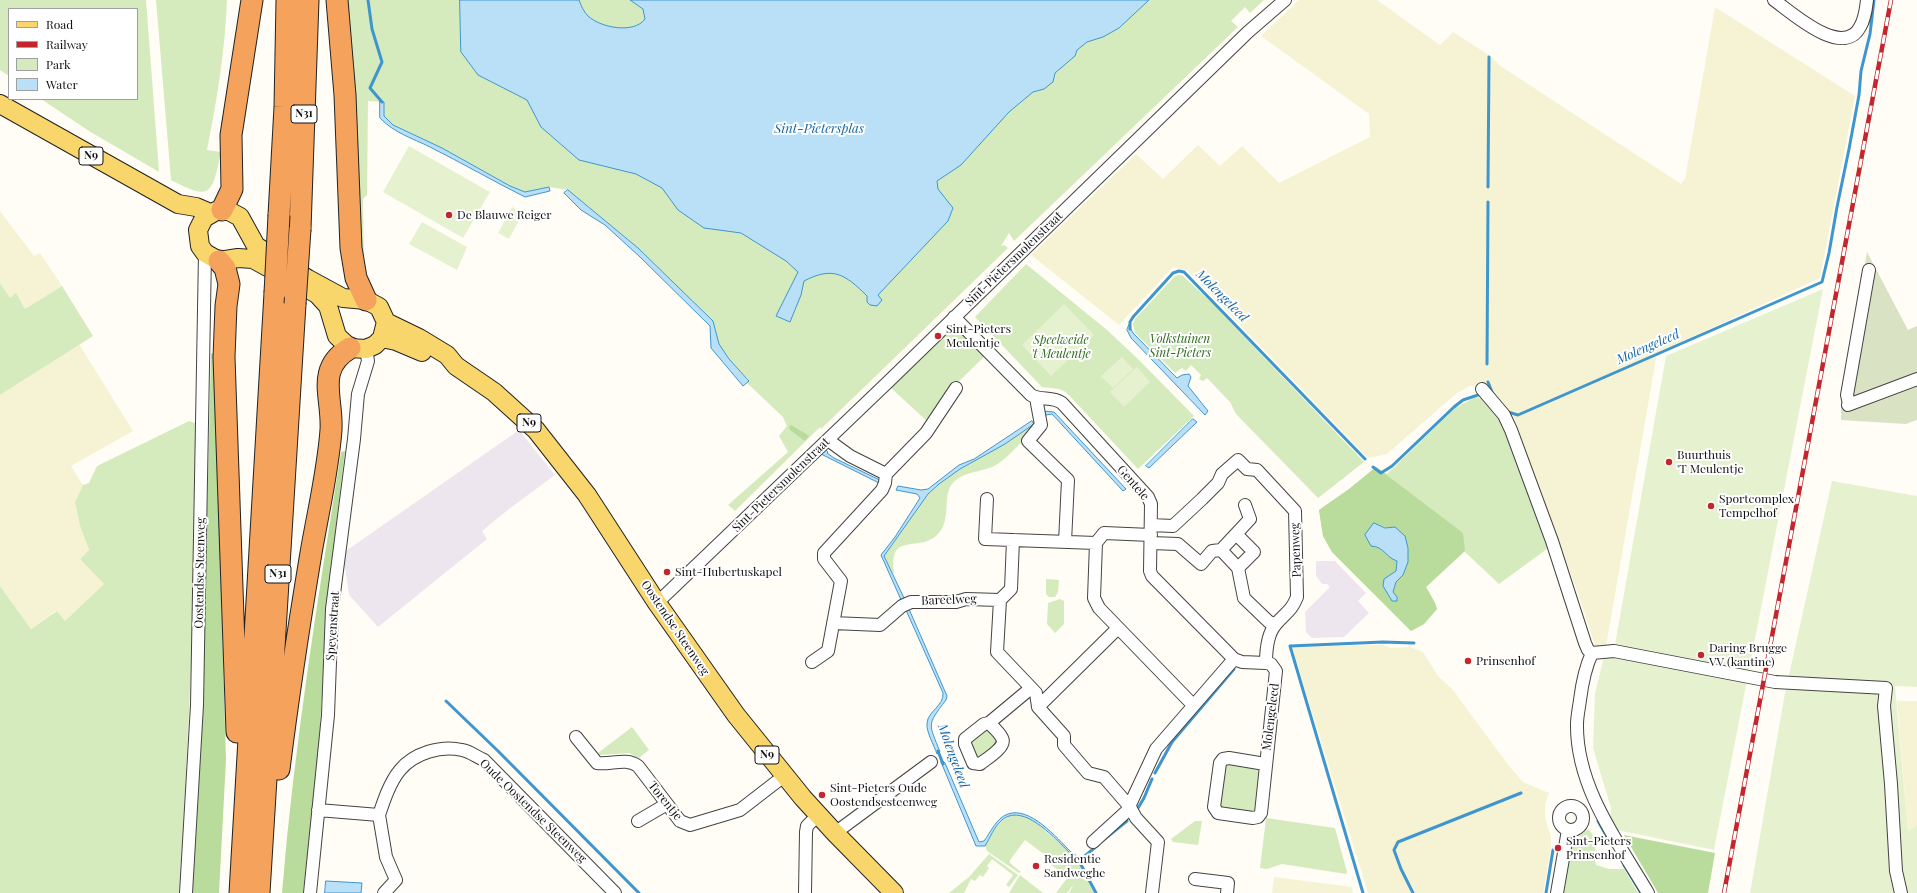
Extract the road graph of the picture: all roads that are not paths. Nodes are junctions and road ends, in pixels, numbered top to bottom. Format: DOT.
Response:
graph roads {
  1 [pos="252,0"];
  2 [pos="287,0"];
  3 [pos="308,0"];
  4 [pos="337,0"];
  5 [pos="1285,0"];
  6 [pos="1774,0"];
  7 [pos="1867,0"];
  8 [pos="0,104"];
  9 [pos="178,204"];
  10 [pos="216,212"];
  11 [pos="198,230"];
  12 [pos="221,257"];
  13 [pos="1869,270"];
  14 [pos="366,300"];
  15 [pos="954,317"];
  16 [pos="384,330"];
  17 [pos="361,353"];
  18 [pos="1917,379"];
  19 [pos="956,388"];
  20 [pos="1482,389"];
  21 [pos="1036,398"];
  22 [pos="828,440"];
  23 [pos="886,474"];
  24 [pos="987,499"];
  25 [pos="1245,505"];
  26 [pos="1151,534"];
  27 [pos="1237,535"];
  28 [pos="1013,540"];
  29 [pos="1065,542"];
  30 [pos="1096,543"];
  31 [pos="1221,550"];
  32 [pos="1238,568"];
  33 [pos="1000,600"];
  34 [pos="657,603"];
  35 [pos="833,623"];
  36 [pos="1276,624"];
  37 [pos="1118,628"];
  38 [pos="1592,653"];
  39 [pos="1234,659"];
  40 [pos="812,662"];
  41 [pos="1266,663"];
  42 [pos="1031,688"];
  43 [pos="1193,705"];
  44 [pos="1038,707"];
  45 [pos="989,723"];
  46 [pos="576,737"];
  47 [pos="931,762"];
  48 [pos="1265,764"];
  49 [pos="784,776"];
  50 [pos="246,793"];
  51 [pos="667,804"];
  52 [pos="1130,807"];
  53 [pos="318,810"];
  54 [pos="818,814"];
  55 [pos="378,815"];
  56 [pos="638,821"];
  57 [pos="1568,830"];
  58 [pos="835,833"];
  59 [pos="1093,842"];
  60 [pos="262,844"];
  61 [pos="1195,879"];
  62 [pos="186,893"];
  63 [pos="240,893"];
  64 [pos="259,893"];
  65 [pos="310,893"];
  66 [pos="384,893"];
  67 [pos="615,893"];
  68 [pos="805,893"];
  69 [pos="894,893"];
  70 [pos="1152,893"];
  71 [pos="1227,893"];
  72 [pos="1557,893"];
  73 [pos="1648,893"];
  74 [pos="1901,893"];
  1 -- 10 [label="highway"];
  2 -- 50 [label="highway, N31, bridge"];
  3 -- 60 [label="highway, N31, bridge"];
  4 -- 14 [label="highway"];
  5 -- 15 [label="street, Sint-Pietersmolenstraat"];
  6 -- 7 [label="street"];
  8 -- 9 [label="main road, Oostendse Steenweg / N9"];
  9 -- 10 [label="main road, Oostendse Steenweg / N9"];
  9 -- 11 [label="main road, Oostendse Steenweg / N9"];
  10 -- 11 [label="main road"];
  10 -- 14 [label="main road, Oostendse Steenweg / N9"];
  11 -- 12 [label="main road, Oostendse Steenweg / N9"];
  12 -- 17 [label="main road"];
  12 -- 50 [label="highway"];
  12 -- 62 [label="street, Oostendse Steenweg"];
  13 -- 18 [label="street"];
  14 -- 16 [label="main road"];
  15 -- 21 [label="street"];
  15 -- 22 [label="street, Sint-Pietersmolenstraat"];
  16 -- 17 [label="main road"];
  16 -- 34 [label="main road, Oostendse Steenweg / N9"];
  17 -- 53 [label="street, Speyenstraat"];
  17 -- 60 [label="highway"];
  19 -- 23 [label="street"];
  20 -- 38 [label="street"];
  21 -- 26 [label="street, Gentele"];
  21 -- 29 [label="street"];
  22 -- 23 [label="street"];
  22 -- 34 [label="street, Sint-Pietersmolenstraat"];
  23 -- 35 [label="street"];
  24 -- 28 [label="street"];
  25 -- 27 [label="street"];
  26 -- 30 [label="street"];
  26 -- 31 [label="street"];
  26 -- 36 [label="street, Papenweg"];
  26 -- 39 [label="street, Gentele"];
  27 -- 31 [label="street"];
  27 -- 32 [label="street"];
  28 -- 29 [label="street"];
  28 -- 33 [label="street"];
  29 -- 30 [label="street"];
  30 -- 37 [label="street"];
  31 -- 32 [label="street"];
  32 -- 36 [label="street"];
  33 -- 35 [label="street, Bareelweg"];
  33 -- 42 [label="street"];
  34 -- 49 [label="main road, Oostendse Steenweg / N9"];
  35 -- 40 [label="street"];
  36 -- 41 [label="street, Papenweg"];
  37 -- 43 [label="street"];
  37 -- 44 [label="street"];
  38 -- 73 [label="street"];
  38 -- 74 [label="street"];
  39 -- 41 [label="street"];
  39 -- 43 [label="street"];
  41 -- 48 [label="street, Molengeleed"];
  42 -- 44 [label="street"];
  42 -- 45 [label="street"];
  43 -- 52 [label="street"];
  44 -- 52 [label="street"];
  46 -- 51 [label="street, Torentje"];
  47 -- 58 [label="street"];
  48 -- 48 [label="street, Molengeleed"];
  49 -- 51 [label="street, Torentje"];
  49 -- 54 [label="main road, Oostendse Steenweg / N9"];
  50 -- 63 [label="highway, N31"];
  51 -- 56 [label="street"];
  52 -- 59 [label="street"];
  52 -- 70 [label="street"];
  53 -- 55 [label="street"];
  53 -- 65 [label="street, Speyenstraat"];
  54 -- 58 [label="main road, Oostendse Steenweg / N9"];
  54 -- 68 [label="street"];
  55 -- 66 [label="street"];
  55 -- 67 [label="street, Oude Oostendse Steenweg"];
  57 -- 72 [label="street"];
  58 -- 69 [label="main road, Oostendse Steenweg / N9"];
  60 -- 64 [label="highway, N31"];
  61 -- 71 [label="street"];
}
